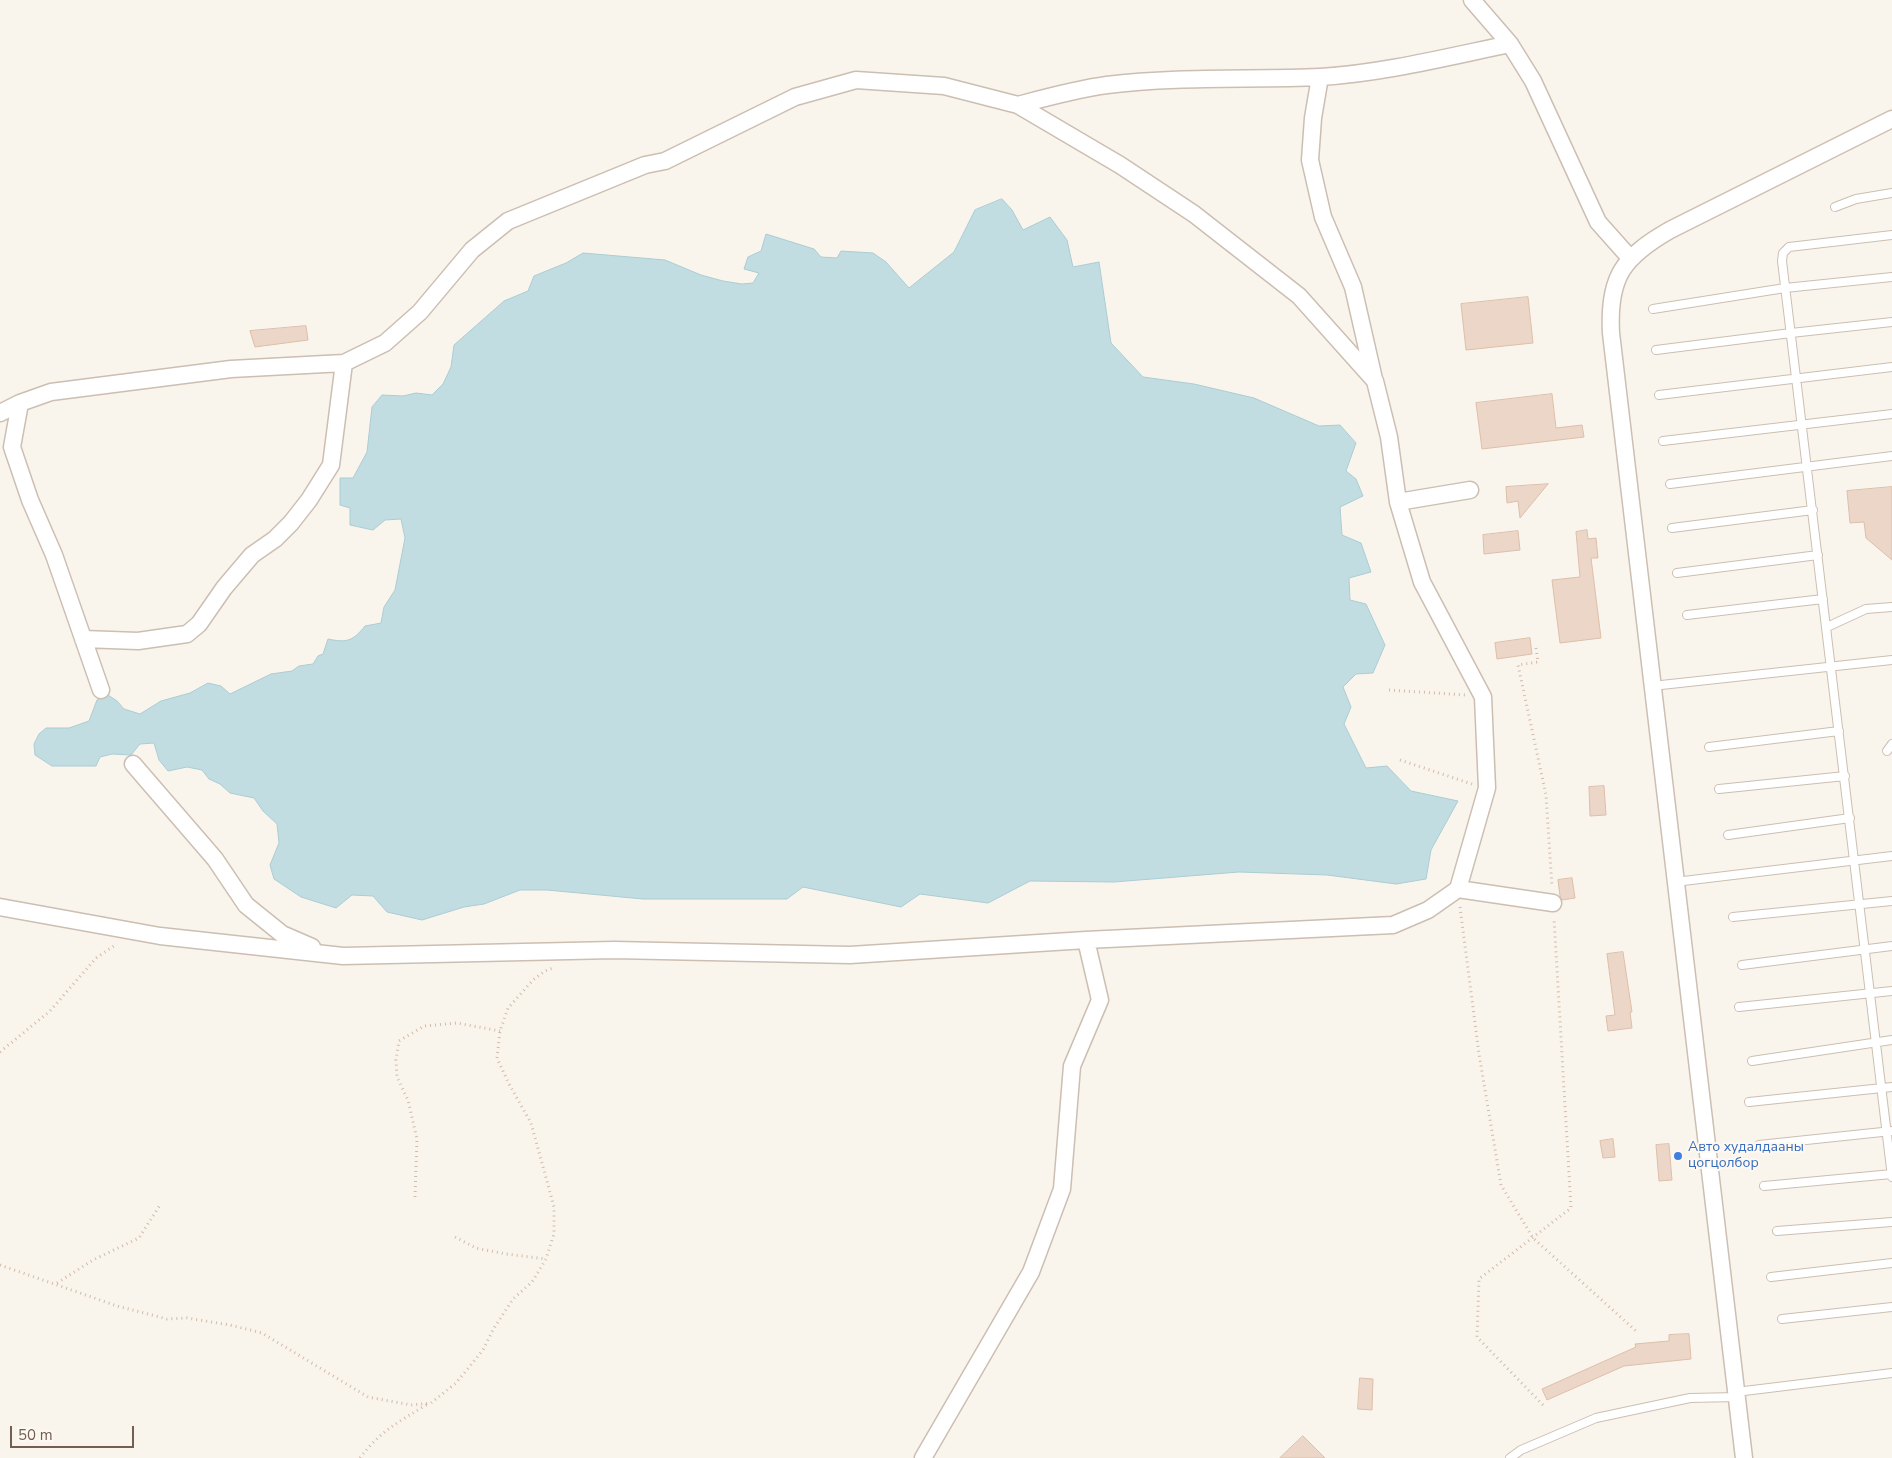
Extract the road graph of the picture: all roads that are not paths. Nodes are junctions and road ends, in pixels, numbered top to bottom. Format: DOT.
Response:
graph roads {
  1 [pos="1472,0"];
  2 [pos="1510,44"];
  3 [pos="1320,77"];
  4 [pos="1018,105"];
  5 [pos="1892,119"];
  6 [pos="1892,193"];
  7 [pos="1834,207"];
  8 [pos="1892,235"];
  9 [pos="1630,258"];
  10 [pos="1892,277"];
  11 [pos="1786,288"];
  12 [pos="1653,309"];
  13 [pos="1892,322"];
  14 [pos="1791,333"];
  15 [pos="1656,350"];
  16 [pos="344,363"];
  17 [pos="1892,367"];
  18 [pos="1796,379"];
  19 [pos="1375,381"];
  20 [pos="1659,395"];
  21 [pos="20,402"];
  22 [pos="0,413"];
  23 [pos="1892,414"];
  24 [pos="1802,424"];
  25 [pos="0,433"];
  26 [pos="1663,441"];
  27 [pos="12,447"];
  28 [pos="1892,456"];
  29 [pos="1807,466"];
  30 [pos="1670,484"];
  31 [pos="1470,490"];
  32 [pos="1398,502"];
  33 [pos="1812,510"];
  34 [pos="1672,528"];
  35 [pos="1818,555"];
  36 [pos="1677,573"];
  37 [pos="1824,599"];
  38 [pos="1892,607"];
  39 [pos="1687,615"];
  40 [pos="1827,626"];
  41 [pos="83,639"];
  42 [pos="1892,660"];
  43 [pos="1832,667"];
  44 [pos="1652,686"];
  45 [pos="101,690"];
  46 [pos="1839,731"];
  47 [pos="1892,744"];
  48 [pos="1709,747"];
  49 [pos="1887,751"];
  50 [pos="133,764"];
  51 [pos="1845,776"];
  52 [pos="1720,789"];
  53 [pos="1850,818"];
  54 [pos="1728,835"];
  55 [pos="1892,856"];
  56 [pos="1855,860"];
  57 [pos="1676,882"];
  58 [pos="1458,889"];
  59 [pos="1892,901"];
  60 [pos="1553,903"];
  61 [pos="1860,905"];
  62 [pos="0,907"];
  63 [pos="1733,918"];
  64 [pos="1086,940"];
  65 [pos="1892,946"];
  66 [pos="1866,949"];
  67 [pos="328,954"];
  68 [pos="1742,965"];
  69 [pos="1892,991"];
  70 [pos="1871,994"];
  71 [pos="1739,1007"];
  72 [pos="1892,1040"];
  73 [pos="1876,1042"];
  74 [pos="1752,1061"];
  75 [pos="1892,1087"];
  76 [pos="1882,1088"];
  77 [pos="1749,1102"];
  78 [pos="1889,1131"];
  79 [pos="1759,1145"];
  80 [pos="1892,1175"];
  81 [pos="1764,1186"];
  82 [pos="1892,1222"];
  83 [pos="1776,1231"];
  84 [pos="1892,1263"];
  85 [pos="1771,1277"];
  86 [pos="1892,1307"];
  87 [pos="1782,1319"];
  88 [pos="1892,1373"];
  89 [pos="1737,1394"];
  90 [pos="923,1458"];
  91 [pos="1510,1458"];
  92 [pos="1744,1458"];
  1 -- 2 [label="street"];
  2 -- 3 [label="street"];
  2 -- 9 [label="street"];
  3 -- 4 [label="street"];
  3 -- 19 [label="street"];
  4 -- 16 [label="street"];
  4 -- 19 [label="street"];
  5 -- 9 [label="street"];
  6 -- 7 [label="lane"];
  8 -- 11 [label="lane"];
  9 -- 44 [label="street"];
  10 -- 11 [label="lane"];
  11 -- 12 [label="lane"];
  11 -- 14 [label="lane"];
  13 -- 14 [label="lane"];
  14 -- 15 [label="lane"];
  14 -- 18 [label="lane"];
  16 -- 21 [label="street"];
  16 -- 41 [label="street"];
  17 -- 18 [label="lane"];
  18 -- 20 [label="lane"];
  18 -- 24 [label="lane"];
  19 -- 32 [label="street"];
  21 -- 22 [label="street"];
  21 -- 27 [label="street"];
  23 -- 24 [label="lane"];
  24 -- 26 [label="lane"];
  24 -- 29 [label="lane"];
  25 -- 27 [label="street"];
  27 -- 41 [label="street"];
  28 -- 29 [label="lane"];
  29 -- 30 [label="lane"];
  29 -- 33 [label="lane"];
  31 -- 32 [label="street"];
  32 -- 58 [label="street"];
  33 -- 34 [label="lane"];
  33 -- 35 [label="lane"];
  35 -- 36 [label="lane"];
  35 -- 37 [label="lane"];
  37 -- 39 [label="lane"];
  37 -- 40 [label="lane"];
  38 -- 40 [label="lane"];
  40 -- 43 [label="lane"];
  41 -- 45 [label="street"];
  42 -- 43 [label="lane"];
  43 -- 44 [label="lane"];
  43 -- 46 [label="lane"];
  44 -- 57 [label="street"];
  46 -- 48 [label="lane"];
  46 -- 51 [label="lane"];
  47 -- 49 [label="lane"];
  50 -- 67 [label="street"];
  51 -- 52 [label="lane"];
  51 -- 53 [label="lane"];
  53 -- 54 [label="lane"];
  53 -- 56 [label="lane"];
  55 -- 56 [label="lane"];
  56 -- 57 [label="lane"];
  56 -- 61 [label="lane"];
  57 -- 89 [label="street"];
  58 -- 60 [label="street"];
  58 -- 64 [label="street"];
  59 -- 61 [label="lane"];
  61 -- 63 [label="lane"];
  61 -- 66 [label="lane"];
  62 -- 67 [label="street"];
  64 -- 67 [label="street"];
  64 -- 90 [label="street"];
  65 -- 66 [label="lane"];
  66 -- 68 [label="lane"];
  66 -- 70 [label="lane"];
  69 -- 70 [label="lane"];
  70 -- 71 [label="lane"];
  70 -- 73 [label="lane"];
  72 -- 73 [label="lane"];
  73 -- 74 [label="lane"];
  73 -- 76 [label="lane"];
  75 -- 76 [label="lane"];
  76 -- 77 [label="lane"];
  76 -- 78 [label="lane"];
  78 -- 79 [label="lane"];
  78 -- 80 [label="lane"];
  80 -- 81 [label="lane"];
  82 -- 83 [label="lane"];
  84 -- 85 [label="lane"];
  86 -- 87 [label="lane"];
  88 -- 89 [label="lane"];
  89 -- 91 [label="lane"];
  89 -- 92 [label="street"];
}
